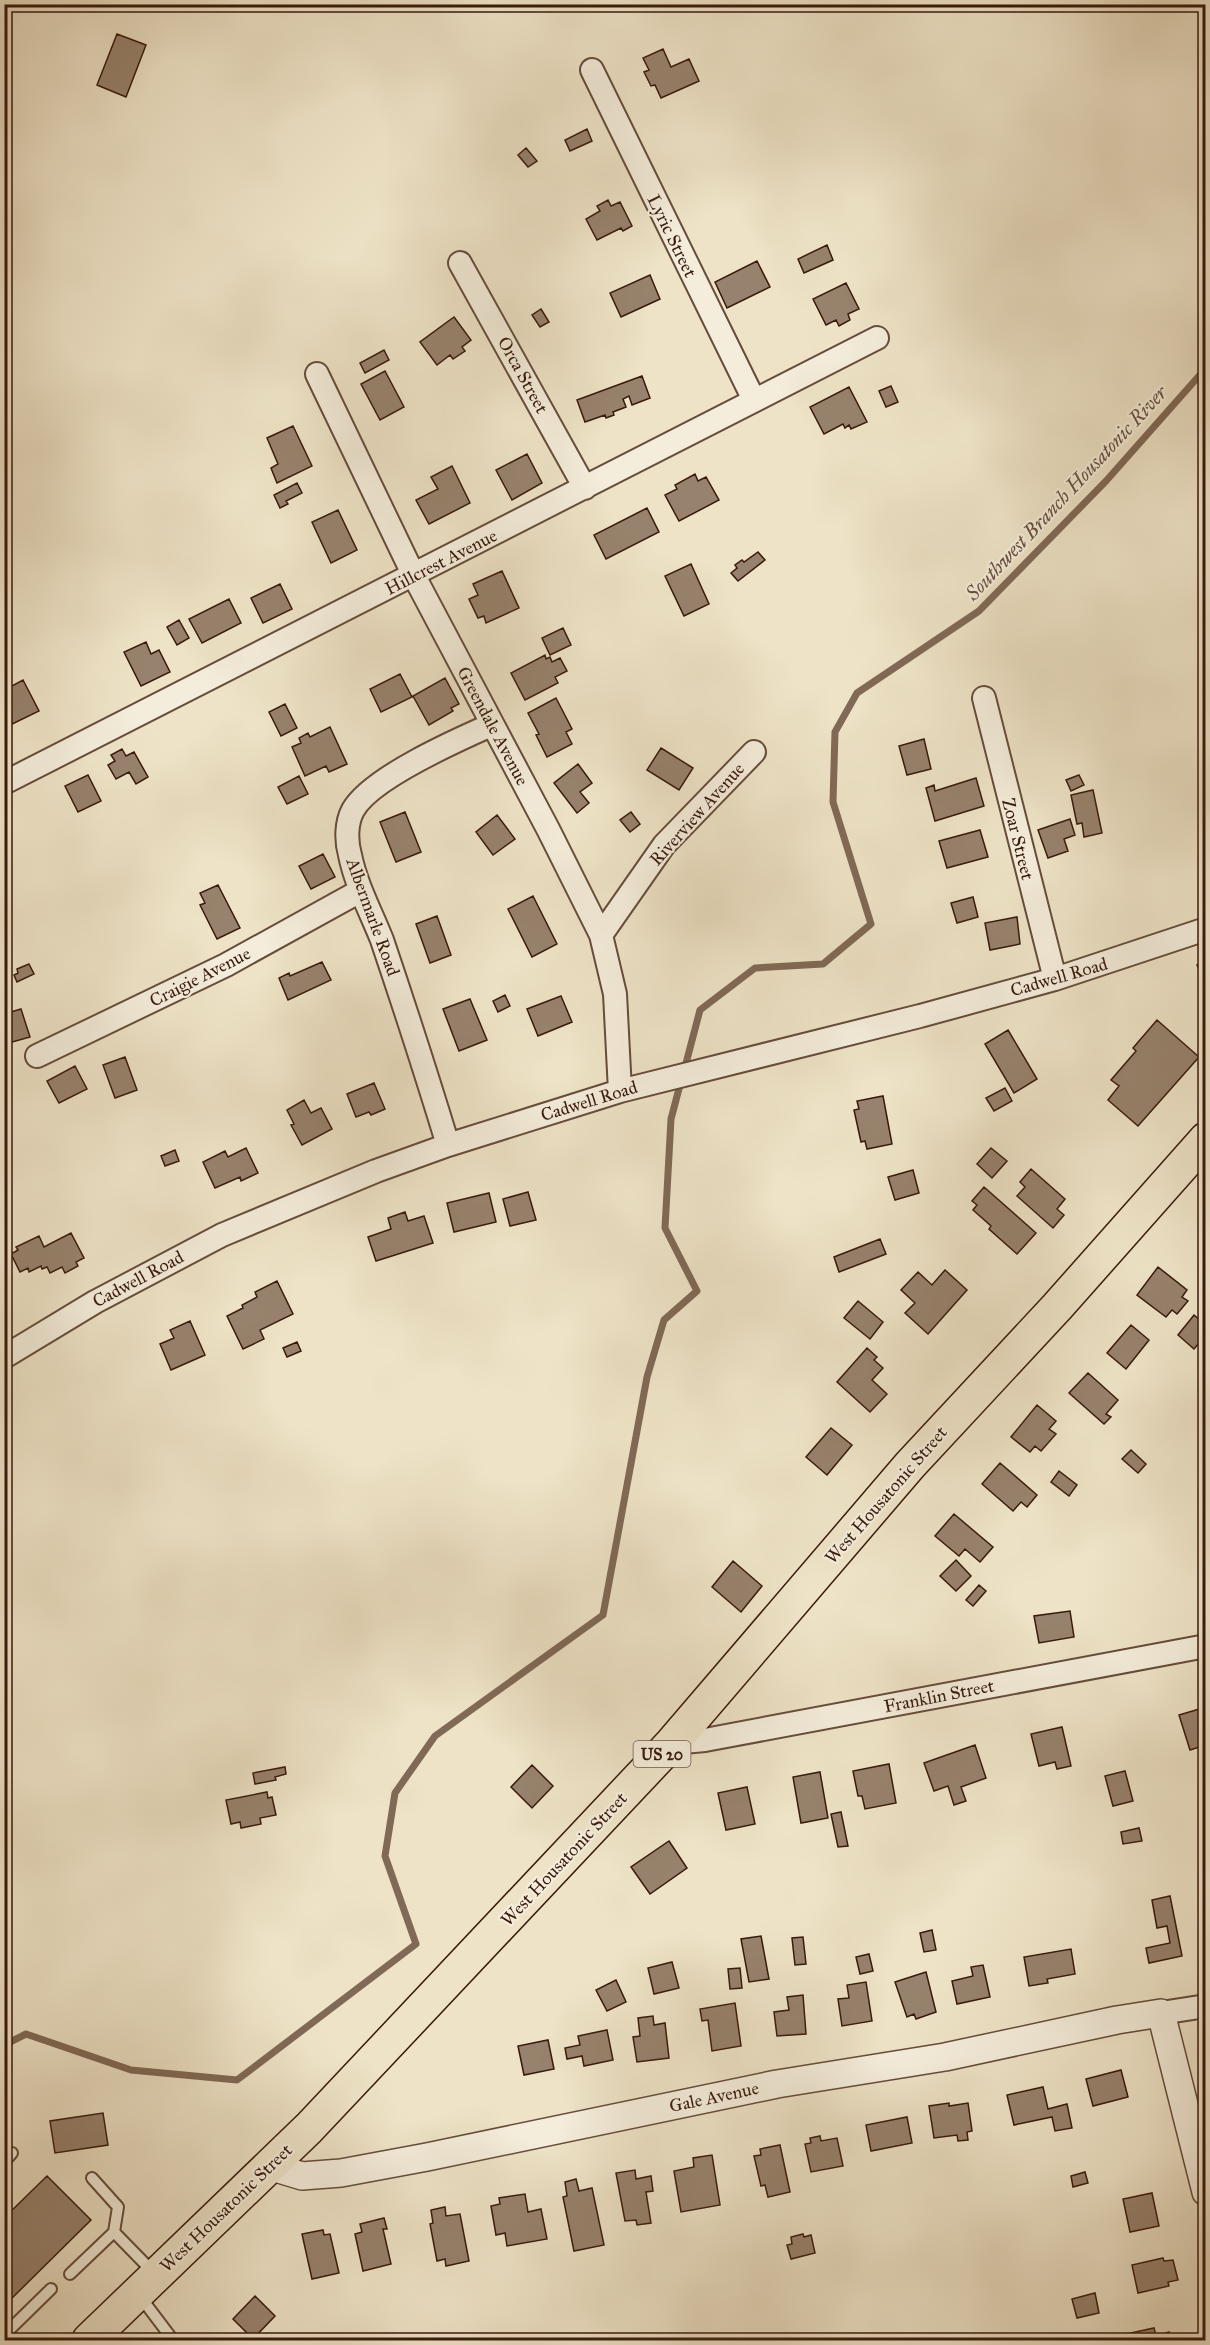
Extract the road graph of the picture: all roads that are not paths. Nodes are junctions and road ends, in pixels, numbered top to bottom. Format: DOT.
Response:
graph roads {
  1 [pos="592,70"];
  2 [pos="460,262"];
  3 [pos="877,338"];
  4 [pos="317,374"];
  5 [pos="754,400"];
  6 [pos="585,488"];
  7 [pos="414,576"];
  8 [pos="984,698"];
  9 [pos="492,725"];
  10 [pos="754,752"];
  11 [pos="4,783"];
  12 [pos="360,891"];
  13 [pos="1206,929"];
  14 [pos="600,934"];
  15 [pos="1055,979"];
  16 [pos="37,1056"];
  17 [pos="620,1091"];
  18 [pos="1206,1139"];
  19 [pos="448,1145"];
  20 [pos="4,1357"];
  21 [pos="1206,1646"];
  22 [pos="672,1743"];
  23 [pos="1206,2006"];
  24 [pos="1161,2013"];
  25 [pos="269,2166"];
  26 [pos="92,2178"];
  27 [pos="1206,2192"];
  28 [pos="114,2232"];
  29 [pos="70,2274"];
  30 [pos="146,2283"];
  31 [pos="51,2289"];
  32 [pos="4,2335"];
  33 [pos="166,2338"];
  34 [pos="89,2340"];
  1 -- 5 [label="street, Lyric Street"];
  2 -- 6 [label="street, Orca Street"];
  3 -- 5 [label="street, Hillcrest Avenue"];
  4 -- 7 [label="street, Greendale Avenue"];
  5 -- 6 [label="street, Hillcrest Avenue"];
  6 -- 7 [label="street, Hillcrest Avenue"];
  7 -- 9 [label="street, Greendale Avenue"];
  7 -- 11 [label="street, Hillcrest Avenue"];
  8 -- 15 [label="street, Zoar Street"];
  9 -- 12 [label="street, Albermarle Road"];
  9 -- 14 [label="street, Greendale Avenue"];
  10 -- 14 [label="street, Riverview Avenue"];
  12 -- 16 [label="street, Craigie Avenue"];
  12 -- 19 [label="street, Albermarle Road"];
  13 -- 15 [label="street, Cadwell Road"];
  14 -- 17 [label="street, Greendale Avenue"];
  15 -- 17 [label="street, Cadwell Road"];
  17 -- 19 [label="street, Cadwell Road"];
  18 -- 22 [label="highway, West Housatonic Street / US 20"];
  19 -- 20 [label="street, Cadwell Road"];
  21 -- 22 [label="street, Franklin Street"];
  22 -- 25 [label="highway, West Housatonic Street / US 20"];
  23 -- 24 [label="street"];
  24 -- 25 [label="street, Gale Avenue"];
  24 -- 27 [label="street"];
  25 -- 30 [label="highway, West Housatonic Street / US 20"];
  26 -- 28 [label="lane"];
  28 -- 29 [label="lane"];
  28 -- 30 [label="lane"];
  30 -- 33 [label="lane"];
  30 -- 34 [label="highway, West Housatonic Street / US 20"];
  31 -- 32 [label="lane"];
}
